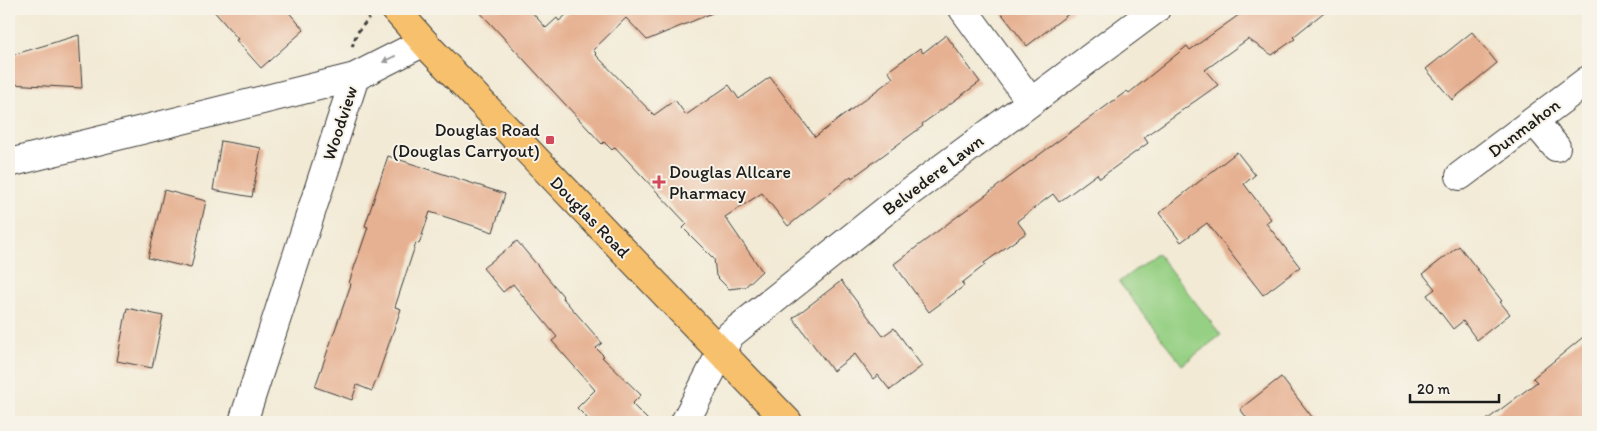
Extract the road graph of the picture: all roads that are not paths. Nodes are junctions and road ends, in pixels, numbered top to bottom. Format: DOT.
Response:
graph roads {
  1 [pos="395,9"];
  2 [pos="963,9"];
  3 [pos="1156,9"];
  4 [pos="424,42"];
  5 [pos="355,77"];
  6 [pos="1588,80"];
  7 [pos="1031,102"];
  8 [pos="1534,121"];
  9 [pos="1556,147"];
  10 [pos="9,163"];
  11 [pos="1460,176"];
  12 [pos="720,353"];
  13 [pos="243,422"];
  14 [pos="685,422"];
  15 [pos="788,422"];
  1 -- 4 [label="main road, Douglas Road"];
  2 -- 7 [label="street"];
  3 -- 7 [label="street, Belvedere Lawn"];
  4 -- 5 [label="street, one-way"];
  4 -- 12 [label="main road, Douglas Road"];
  5 -- 10 [label="street, Woodview"];
  5 -- 13 [label="street, Woodview"];
  6 -- 8 [label="street, Dunmahon"];
  7 -- 12 [label="street, Belvedere Lawn"];
  8 -- 9 [label="street"];
  8 -- 11 [label="street, Dunmahon"];
  12 -- 14 [label="street, Belvedere Lawn"];
  12 -- 15 [label="main road, Douglas Road"];
}
